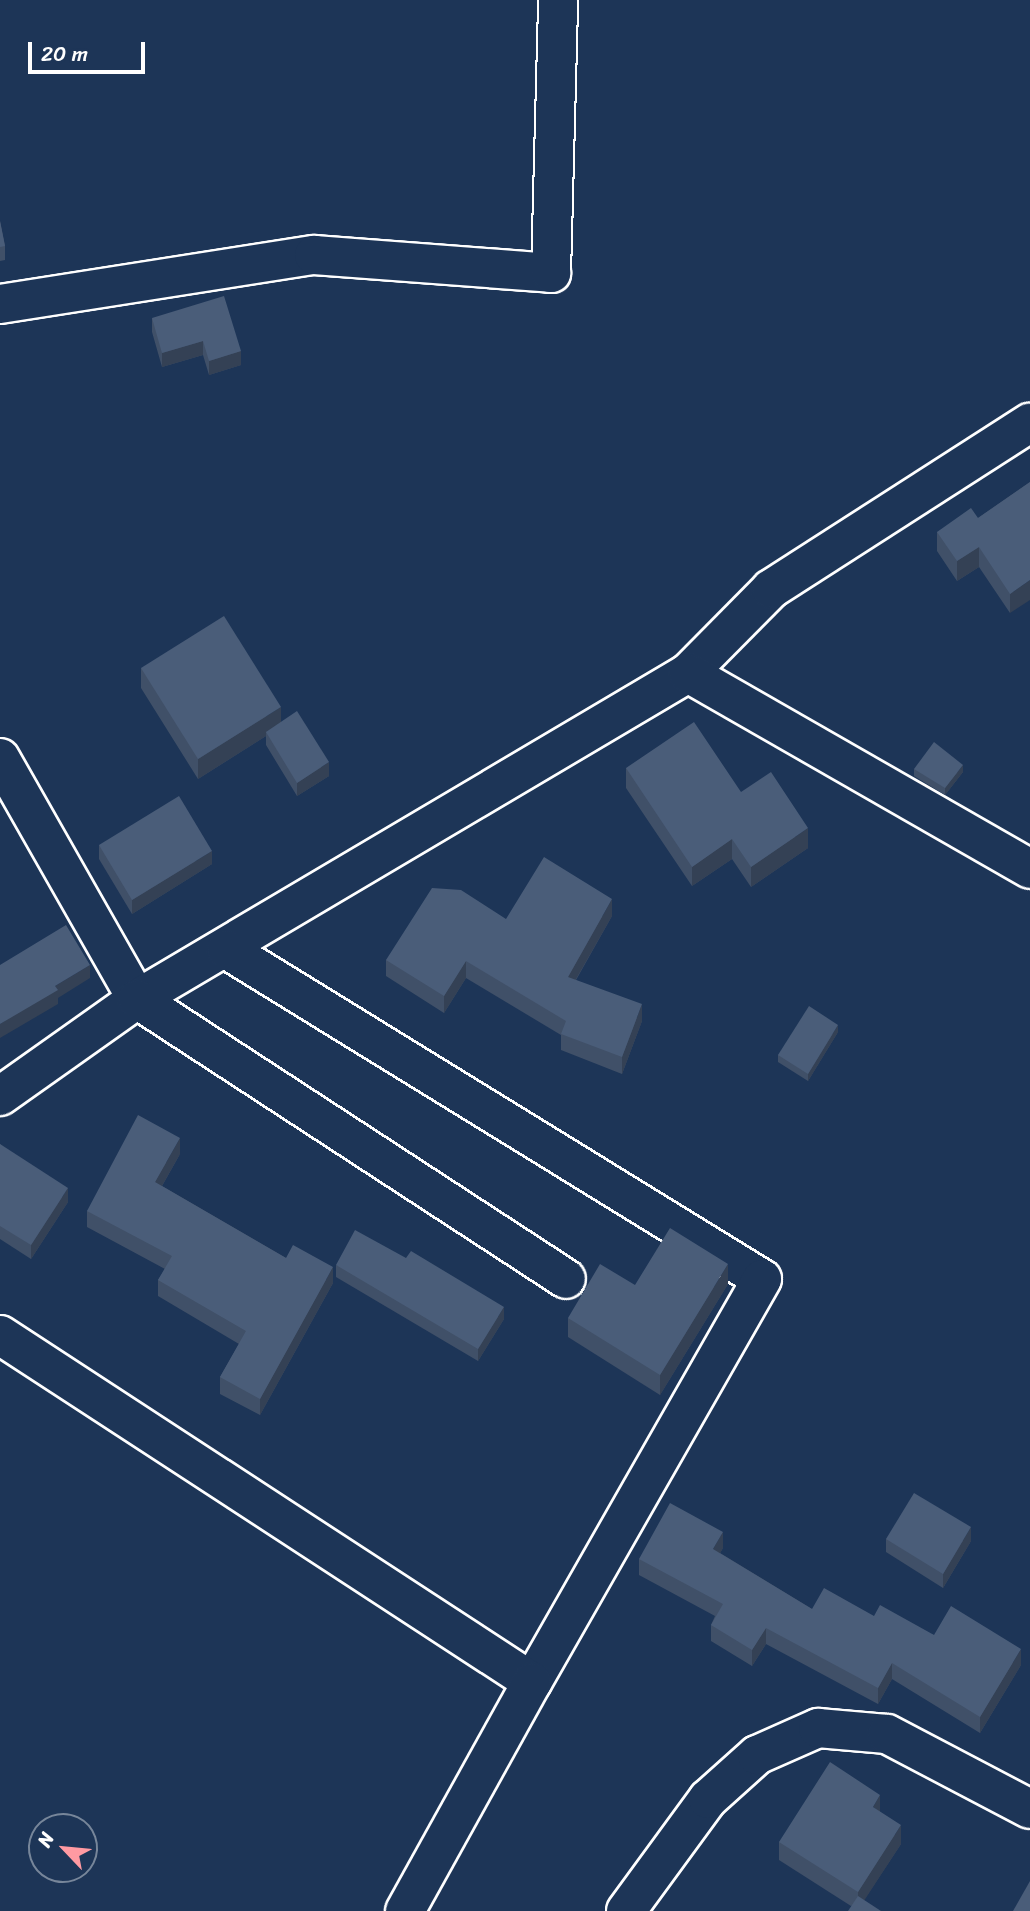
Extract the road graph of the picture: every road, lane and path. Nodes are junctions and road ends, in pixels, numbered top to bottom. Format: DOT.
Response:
graph roads {
  1 [pos="558,0"];
  2 [pos="0,304"];
  3 [pos="1030,423"];
  4 [pos="688,673"];
  5 [pos="0,758"];
  6 [pos="1030,869"];
  7 [pos="226,949"];
  8 [pos="137,999"];
  9 [pos="0,1096"];
  10 [pos="566,1279"];
  11 [pos="0,1335"];
  12 [pos="532,1682"];
  13 [pos="1030,1810"];
  14 [pos="405,1911"];
  15 [pos="626,1911"];
  1 -- 2 [label="street"];
  3 -- 4 [label="street"];
  4 -- 6 [label="street"];
  4 -- 7 [label="street"];
  5 -- 8 [label="street"];
  7 -- 8 [label="street"];
  7 -- 12 [label="street"];
  8 -- 9 [label="street"];
  8 -- 10 [label="street"];
  11 -- 12 [label="street"];
  12 -- 14 [label="street"];
  13 -- 15 [label="street"];
}
